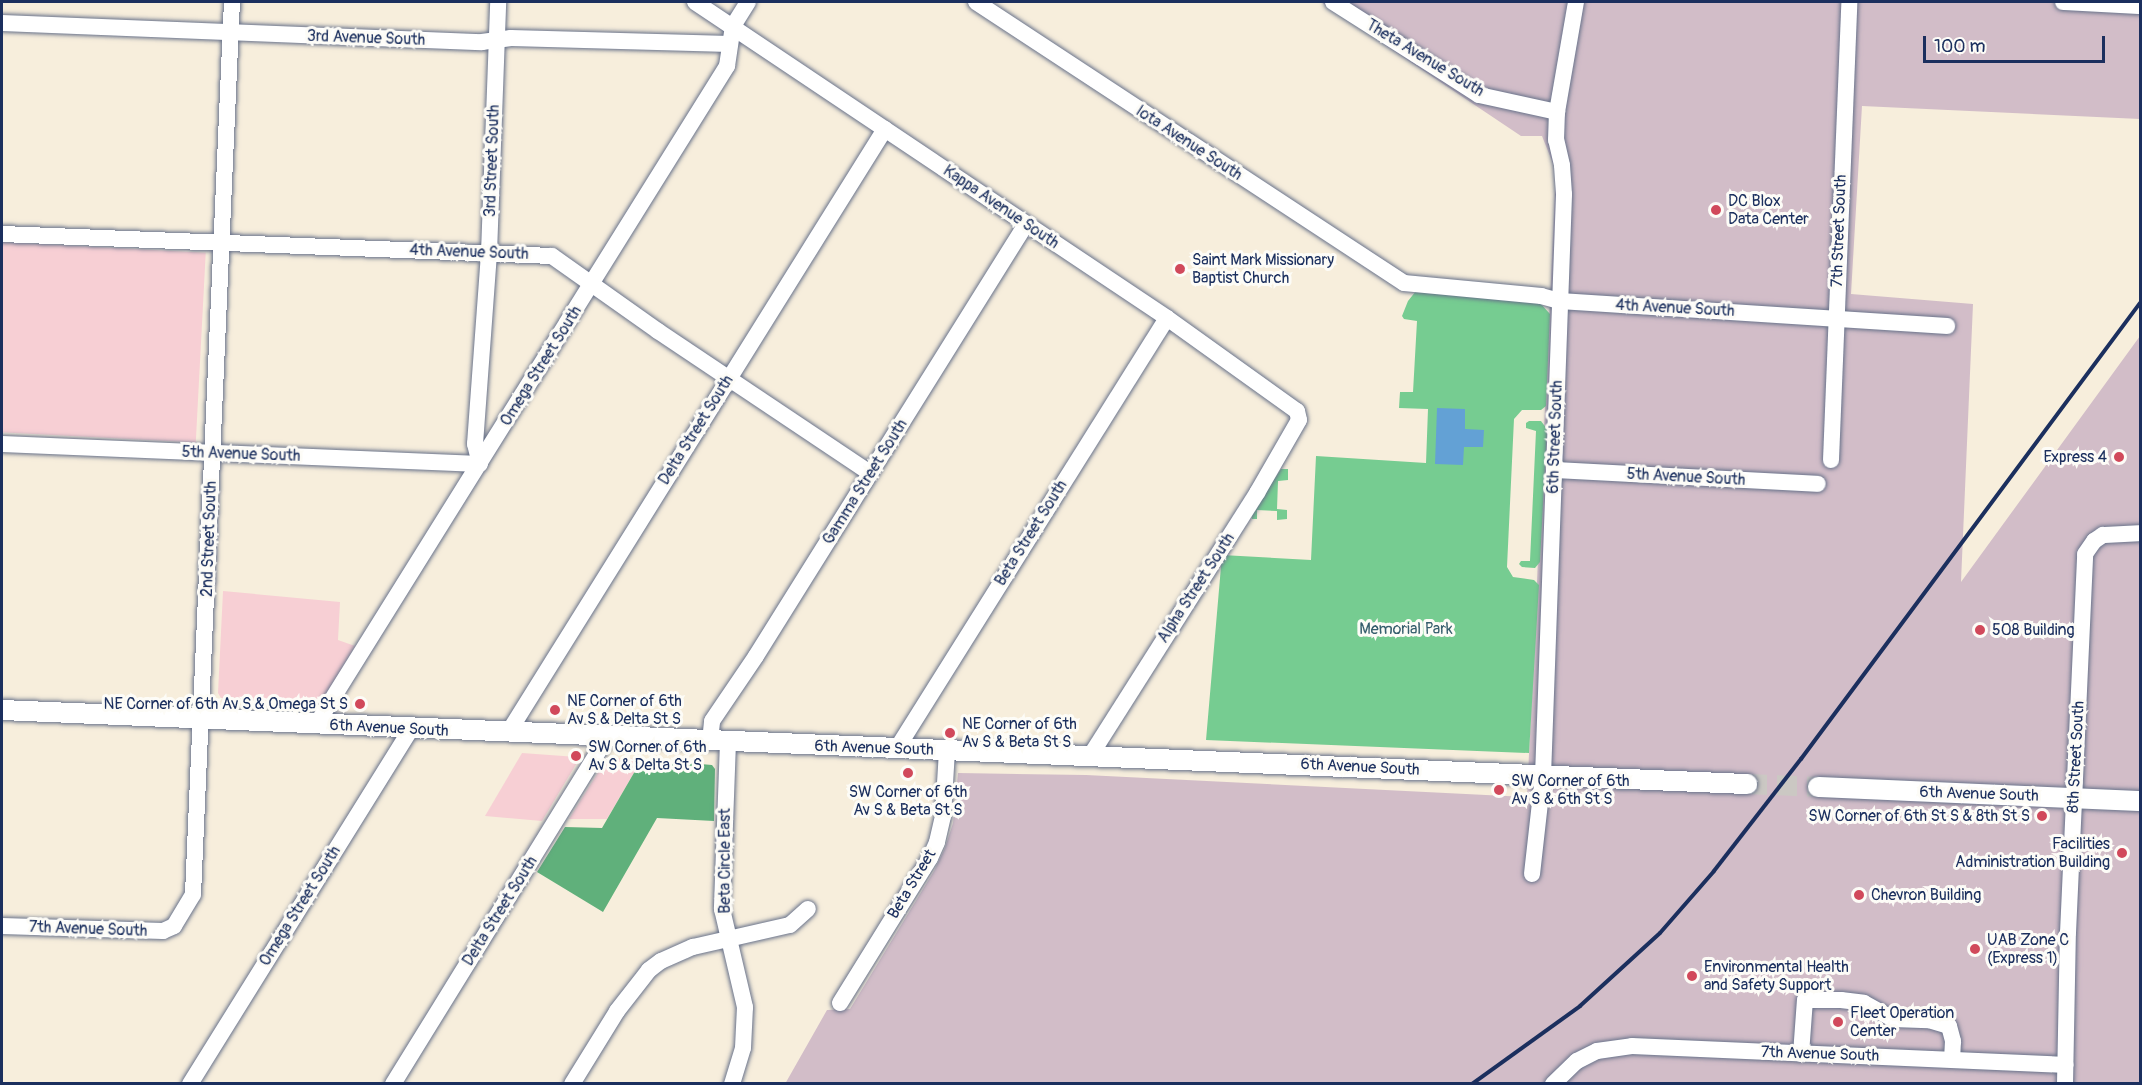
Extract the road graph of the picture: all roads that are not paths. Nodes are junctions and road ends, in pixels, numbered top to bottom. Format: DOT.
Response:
graph roads {
  1 [pos="232,2"];
  2 [pos="498,2"];
  3 [pos="695,2"];
  4 [pos="748,2"];
  5 [pos="976,2"];
  6 [pos="1334,2"];
  7 [pos="1576,2"];
  8 [pos="1849,2"];
  9 [pos="2063,2"];
  10 [pos="2140,6"];
  11 [pos="2,22"];
  12 [pos="732,26"];
  13 [pos="232,33"];
  14 [pos="497,40"];
  15 [pos="730,44"];
  16 [pos="1557,112"];
  17 [pos="885,129"];
  18 [pos="1026,224"];
  19 [pos="2,234"];
  20 [pos="221,243"];
  21 [pos="489,253"];
  22 [pos="1404,283"];
  23 [pos="591,285"];
  24 [pos="1560,301"];
  25 [pos="1835,317"];
  26 [pos="1167,318"];
  27 [pos="1947,326"];
  28 [pos="728,379"];
  29 [pos="1299,420"];
  30 [pos="2,444"];
  31 [pos="212,453"];
  32 [pos="1831,460"];
  33 [pos="480,464"];
  34 [pos="1554,470"];
  35 [pos="870,473"];
  36 [pos="1818,484"];
  37 [pos="2140,533"];
  38 [pos="2,710"];
  39 [pos="202,720"];
  40 [pos="316,725"];
  41 [pos="411,729"];
  42 [pos="508,733"];
  43 [pos="607,737"];
  44 [pos="719,741"];
  45 [pos="896,750"];
  46 [pos="948,751"];
  47 [pos="1090,756"];
  48 [pos="1543,776"];
  49 [pos="1747,784"];
  50 [pos="1818,787"];
  51 [pos="2074,798"];
  52 [pos="2140,801"];
  53 [pos="1532,874"];
  54 [pos="808,909"];
  55 [pos="2,926"];
  56 [pos="174,927"];
  57 [pos="728,938"];
  58 [pos="840,1003"];
  59 [pos="1801,1054"];
  60 [pos="1952,1059"];
  61 [pos="2066,1065"];
  62 [pos="190,1083"];
  63 [pos="393,1083"];
  64 [pos="572,1083"];
  65 [pos="732,1083"];
  66 [pos="1553,1083"];
  67 [pos="2065,1083"];
  1 -- 13 [label="street, 2nd Street South"];
  2 -- 14 [label="street, 3rd Street South"];
  3 -- 12 [label="street, Kappa Avenue South"];
  4 -- 12 [label="street, Omega Street South"];
  5 -- 22 [label="street, Iota Avenue South"];
  6 -- 16 [label="street, Theta Avenue South"];
  7 -- 16 [label="street, 6th Street South"];
  8 -- 25 [label="street, 7th Street South"];
  9 -- 10 [label="street"];
  11 -- 13 [label="street, 3rd Avenue South"];
  12 -- 15 [label="street, Omega Street South"];
  12 -- 17 [label="street, Kappa Avenue South"];
  13 -- 14 [label="street, 3rd Avenue South"];
  13 -- 20 [label="street, 2nd Street South"];
  14 -- 15 [label="street, 3rd Avenue South"];
  14 -- 21 [label="street, 3rd Street South"];
  15 -- 23 [label="street, Omega Street South"];
  16 -- 24 [label="street, 6th Street South"];
  17 -- 18 [label="street, Kappa Avenue South"];
  17 -- 28 [label="street, Delta Street South"];
  18 -- 26 [label="street, Kappa Avenue South"];
  18 -- 35 [label="street, Gamma Street South"];
  19 -- 20 [label="street, 4th Avenue South"];
  20 -- 21 [label="street, 4th Avenue South"];
  20 -- 31 [label="street, 2nd Street South"];
  21 -- 23 [label="street, 4th Avenue South"];
  21 -- 33 [label="street, 3rd Street South"];
  22 -- 24 [label="street, 4th Avenue South"];
  23 -- 28 [label="street, 4th Avenue South"];
  23 -- 33 [label="street, Omega Street South"];
  24 -- 25 [label="street, 4th Avenue South"];
  24 -- 34 [label="street, 6th Street South"];
  25 -- 27 [label="street, 4th Avenue South"];
  25 -- 32 [label="street, 7th Street South"];
  26 -- 29 [label="street, Kappa Avenue South"];
  26 -- 45 [label="street, Beta Street South"];
  28 -- 35 [label="street, 4th Avenue South"];
  28 -- 42 [label="street, Delta Street South"];
  29 -- 47 [label="street, Alpha Street South"];
  30 -- 31 [label="street, 5th Avenue South"];
  31 -- 33 [label="street, 5th Avenue South"];
  31 -- 39 [label="street, 2nd Street South"];
  33 -- 40 [label="street, Omega Street South"];
  34 -- 36 [label="street, 5th Avenue South"];
  34 -- 48 [label="street, 6th Street South"];
  35 -- 44 [label="street, Gamma Street South"];
  37 -- 51 [label="street, 8th Street South"];
  38 -- 39 [label="main road, 6th Avenue South"];
  39 -- 40 [label="main road, 6th Avenue South"];
  39 -- 56 [label="street, 2nd Street South"];
  40 -- 41 [label="main road, 6th Avenue South"];
  41 -- 42 [label="main road, 6th Avenue South"];
  41 -- 62 [label="street, Omega Street South"];
  42 -- 43 [label="main road, 6th Avenue South"];
  43 -- 44 [label="main road, 6th Avenue South"];
  43 -- 63 [label="street, Delta Street South"];
  44 -- 45 [label="main road, 6th Avenue South"];
  44 -- 57 [label="street, Beta Circle East"];
  45 -- 46 [label="main road, 6th Avenue South"];
  46 -- 47 [label="main road, 6th Avenue South"];
  46 -- 58 [label="street, Beta Street"];
  47 -- 48 [label="main road, 6th Avenue South"];
  48 -- 49 [label="main road, 6th Avenue South"];
  48 -- 53 [label="street, 6th Street South"];
  50 -- 51 [label="main road, 6th Avenue South"];
  51 -- 52 [label="main road, 6th Avenue South"];
  51 -- 61 [label="street, 8th Street South"];
  54 -- 57 [label="street"];
  55 -- 56 [label="street, 7th Avenue South"];
  57 -- 64 [label="street"];
  57 -- 65 [label="street, Beta Circle East"];
  59 -- 60 [label="street, 7th Avenue South"];
  59 -- 60 [label="street"];
  59 -- 66 [label="street, 7th Avenue South"];
  60 -- 61 [label="street, 7th Avenue South"];
  61 -- 67 [label="street, 8th Street South"];
}
